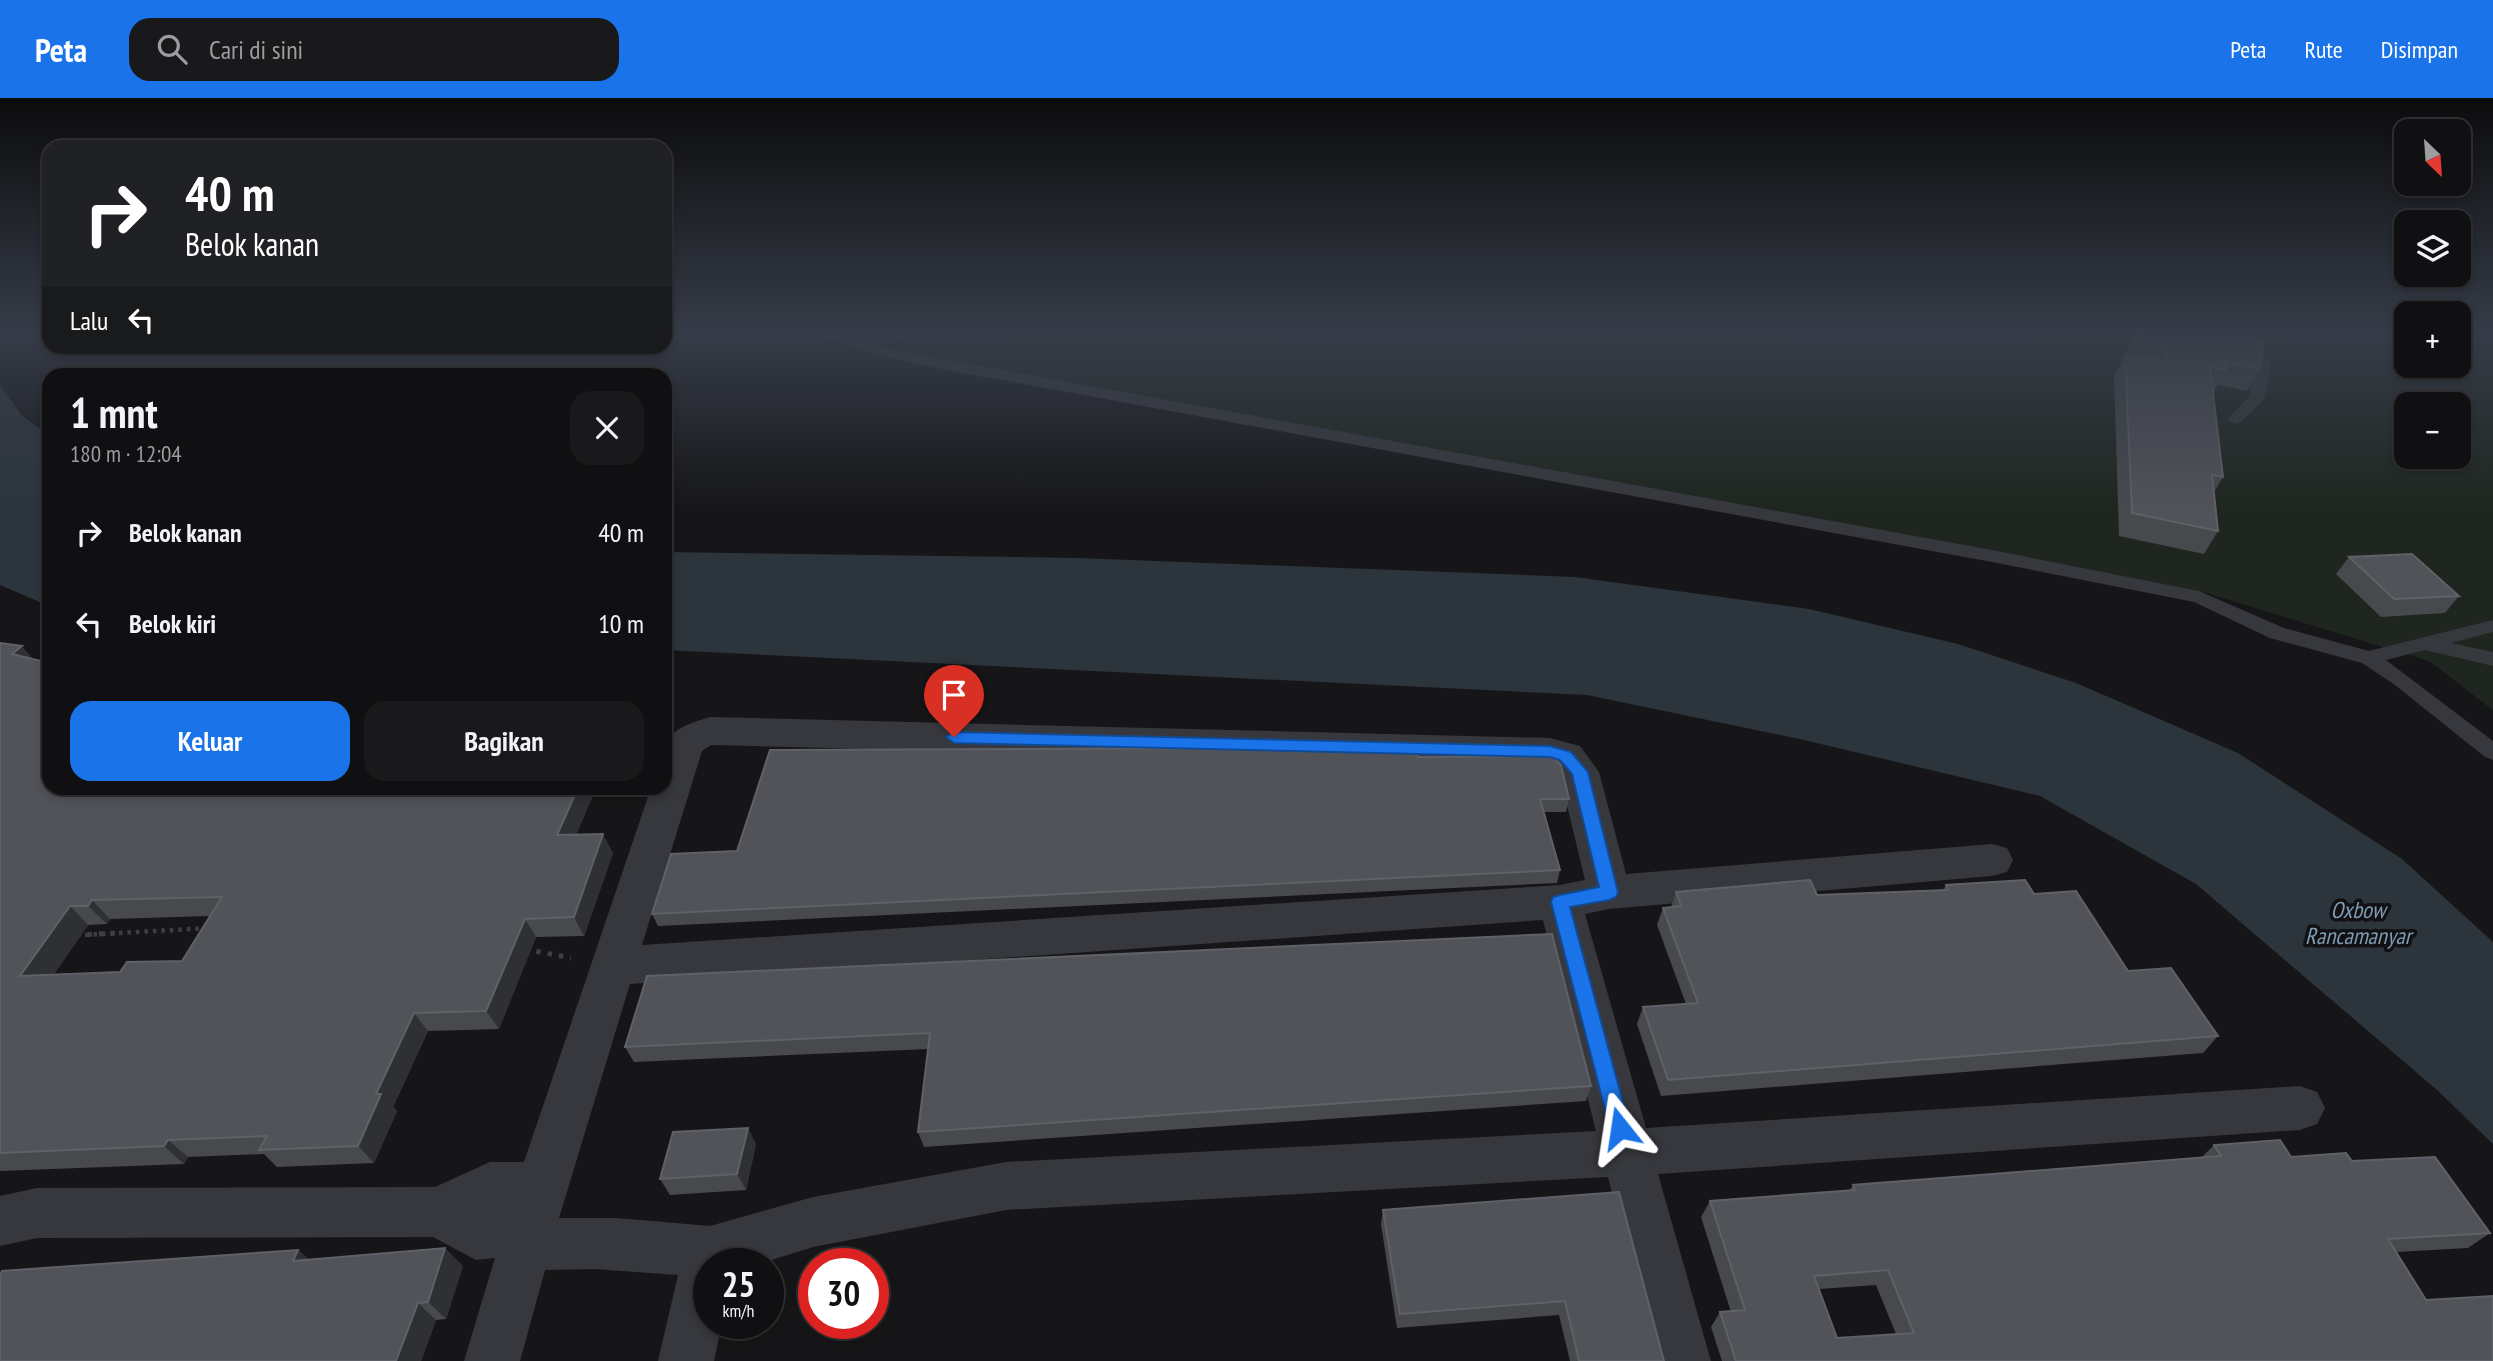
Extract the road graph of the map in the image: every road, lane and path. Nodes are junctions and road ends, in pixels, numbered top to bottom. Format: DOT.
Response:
graph roads {
  1 [pos="1108,393"];
  2 [pos="2258,393"];
  3 [pos="2235,419"];
  4 [pos="2493,626"];
  5 [pos="2424,644"];
  6 [pos="2370,658"];
  7 [pos="2493,659"];
  8 [pos="2493,752"];
  9 [pos="672,784"];
  10 [pos="668,795"];
  11 [pos="1992,860"];
  12 [pos="1609,892"];
  13 [pos="1560,902"];
  14 [pos="213,928"];
  15 [pos="67,936"];
  16 [pos="521,948"];
  17 [pos="613,966"];
  18 [pos="2300,1108"];
  19 [pos="1627,1153"];
  20 [pos="532,1220"];
  21 [pos="0,1222"];
  22 [pos="724,1248"];
  23 [pos="693,1250"];
  24 [pos="693,1329"];
  25 [pos="492,1361"];
  26 [pos="686,1361"];
  27 [pos="1683,1361"];
  1 -- 6 [label="lane"];
  2 -- 3 [label="lane"];
  4 -- 5 [label="lane"];
  5 -- 6 [label="lane"];
  5 -- 7 [label="lane"];
  6 -- 8 [label="lane"];
  9 -- 12 [label="street"];
  10 -- 17 [label="street"];
  11 -- 12 [label="street"];
  12 -- 13 [label="street"];
  13 -- 17 [label="street"];
  13 -- 19 [label="street"];
  14 -- 15 [label="path"];
  16 -- 17 [label="path"];
  17 -- 20 [label="street"];
  18 -- 19 [label="street"];
  19 -- 22 [label="street"];
  19 -- 27 [label="street"];
  20 -- 21 [label="street"];
  20 -- 23 [label="street"];
  20 -- 25 [label="street"];
  24 -- 26 [label="street"];
}
